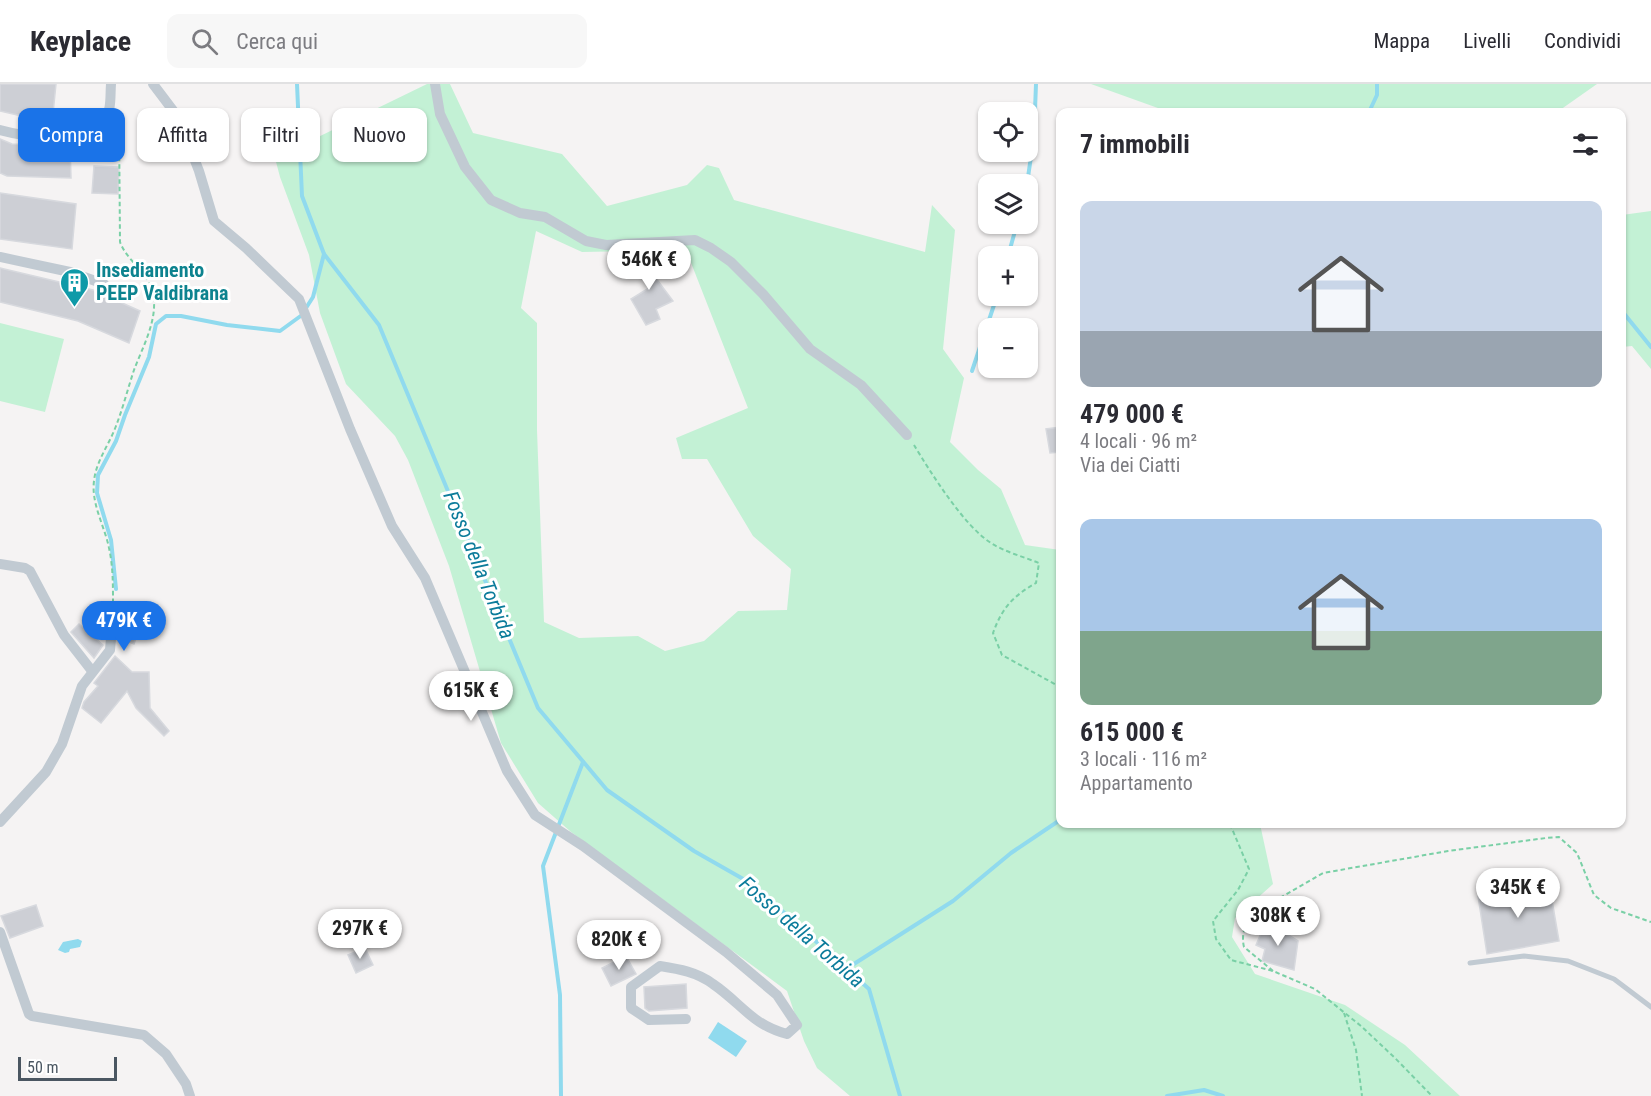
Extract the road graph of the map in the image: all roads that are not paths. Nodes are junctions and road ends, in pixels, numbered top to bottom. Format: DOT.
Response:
graph roads {
  1 [pos="111,84"];
  2 [pos="153,84"];
  3 [pos="435,84"];
  4 [pos="0,130"];
  5 [pos="0,257"];
  6 [pos="104,284"];
  7 [pos="907,435"];
  8 [pos="0,564"];
  9 [pos="113,614"];
  10 [pos="92,670"];
  11 [pos="0,822"];
  12 [pos="0,932"];
  13 [pos="1470,963"];
  14 [pos="1651,1007"];
  15 [pos="686,1019"];
  16 [pos="190,1096"];
  1 -- 4 [label="street"];
  2 -- 15 [label="street"];
  3 -- 7 [label="street"];
  5 -- 6 [label="street"];
  8 -- 10 [label="street"];
  9 -- 10 [label="street"];
  10 -- 11 [label="street"];
  12 -- 16 [label="street"];
  13 -- 14 [label="lane"];
}
